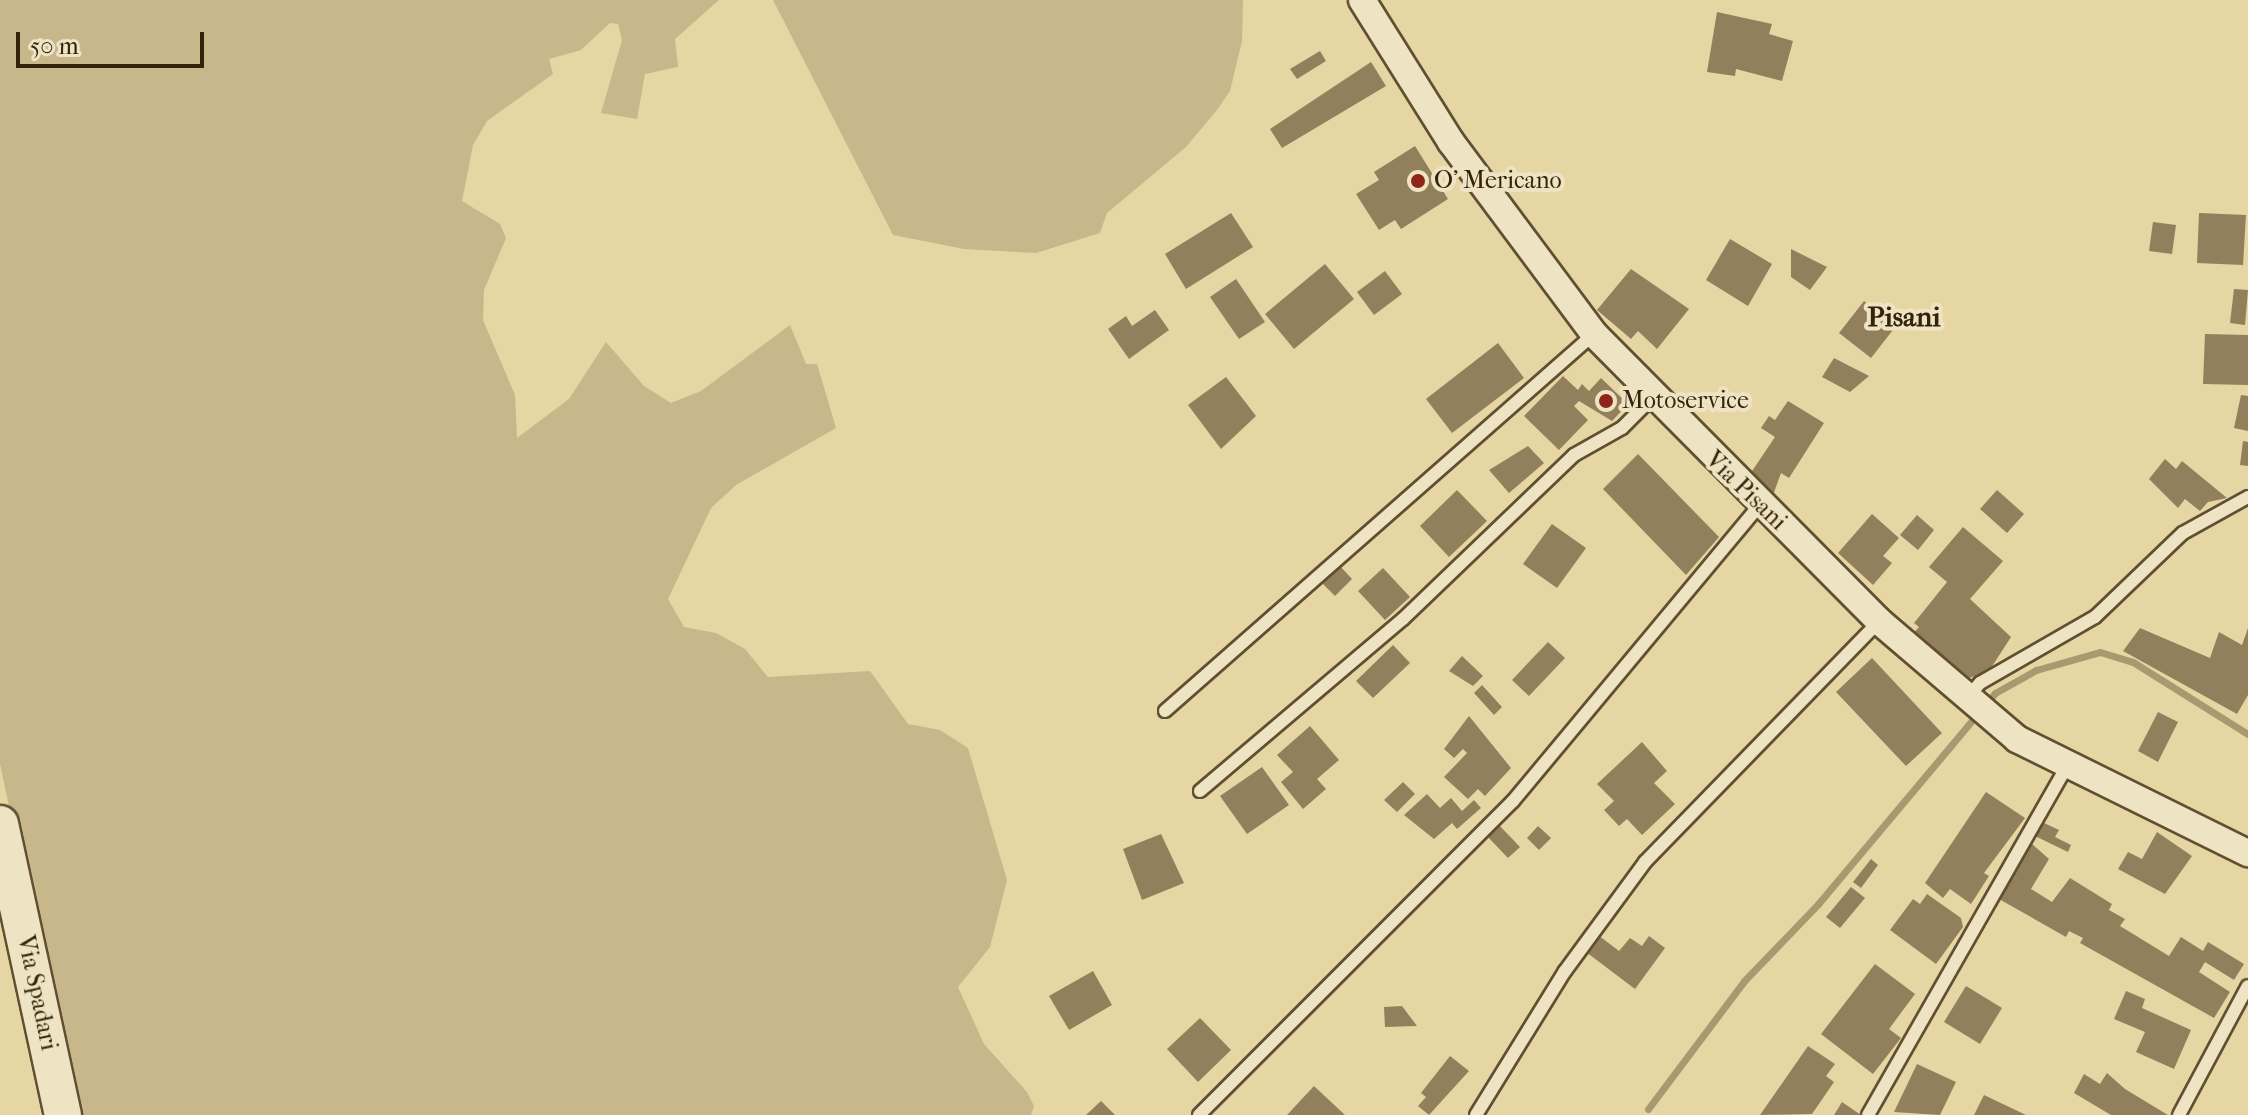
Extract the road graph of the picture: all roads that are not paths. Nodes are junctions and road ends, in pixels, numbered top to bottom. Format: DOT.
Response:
graph roads {
  1 [pos="1362,0"];
  2 [pos="1594,334"];
  3 [pos="1652,398"];
  4 [pos="2248,497"];
  5 [pos="1760,505"];
  6 [pos="1879,621"];
  7 [pos="1968,703"];
  8 [pos="1165,711"];
  9 [pos="2069,763"];
  10 [pos="1200,791"];
  11 [pos="0,824"];
  12 [pos="2248,853"];
  13 [pos="2248,986"];
  14 [pos="63,1115"];
  15 [pos="1199,1115"];
  16 [pos="1476,1115"];
  17 [pos="1868,1115"];
  18 [pos="2179,1115"];
  1 -- 2 [label="street, Via Pisani"];
  2 -- 3 [label="street, Via Pisani"];
  2 -- 8 [label="lane"];
  3 -- 5 [label="street, Via Pisani"];
  3 -- 10 [label="lane"];
  4 -- 7 [label="lane"];
  5 -- 6 [label="street, Via Pisani"];
  5 -- 15 [label="lane"];
  6 -- 7 [label="street, Via Pisani"];
  6 -- 16 [label="lane"];
  7 -- 9 [label="street, Via Pisani"];
  9 -- 12 [label="street, Via Pisani"];
  9 -- 17 [label="lane"];
  11 -- 14 [label="street, Via Spadari"];
  13 -- 18 [label="lane"];
}
